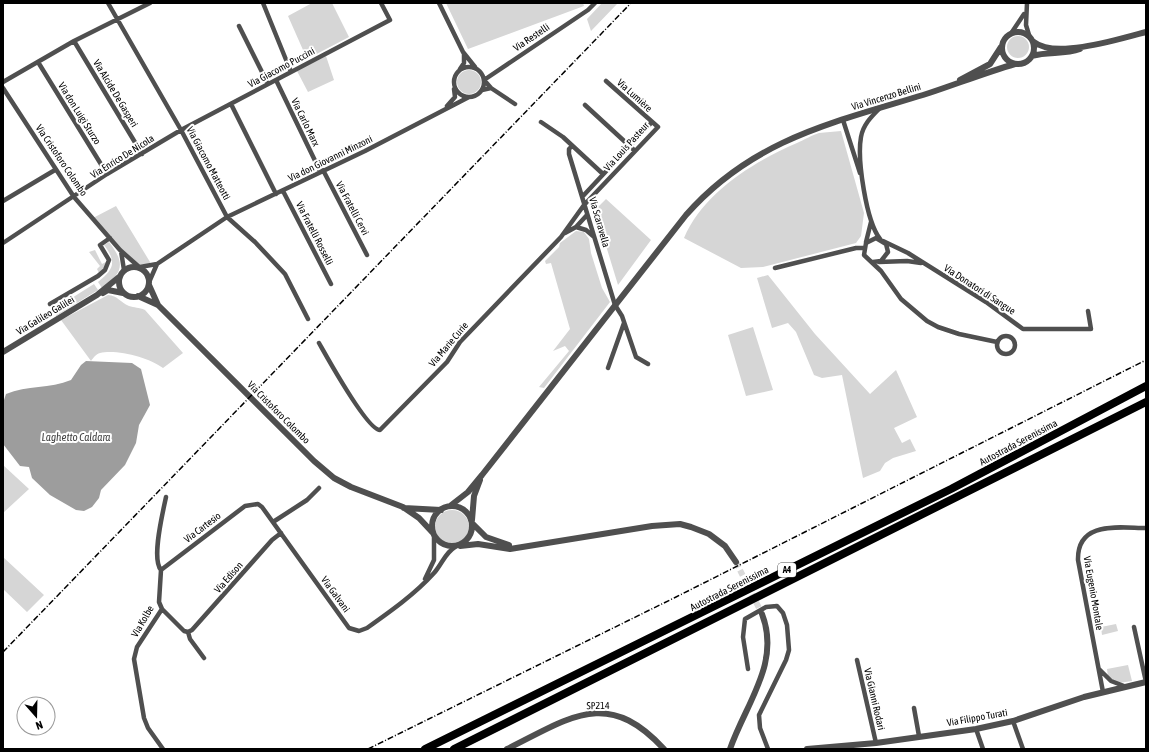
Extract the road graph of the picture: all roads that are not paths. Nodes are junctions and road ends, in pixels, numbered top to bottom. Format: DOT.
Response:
graph roads {
  1 [pos="108,3"];
  2 [pos="150,3"];
  3 [pos="263,3"];
  4 [pos="382,3"];
  5 [pos="439,3"];
  6 [pos="594,3"];
  7 [pos="1027,3"];
  8 [pos="1026,10"];
  9 [pos="116,19"];
  10 [pos="239,26"];
  11 [pos="1012,32"];
  12 [pos="1146,33"];
  13 [pos="1029,35"];
  14 [pos="74,41"];
  15 [pos="1034,42"];
  16 [pos="1002,45"];
  17 [pos="1089,45"];
  18 [pos="463,52"];
  19 [pos="1032,56"];
  20 [pos="38,62"];
  21 [pos="1015,64"];
  22 [pos="476,68"];
  23 [pos="460,69"];
  24 [pos="291,72"];
  25 [pos="276,80"];
  26 [pos="484,80"];
  27 [pos="606,81"];
  28 [pos="3,82"];
  29 [pos="268,84"];
  30 [pos="454,86"];
  31 [pos="3,88"];
  32 [pos="491,88"];
  33 [pos="482,90"];
  34 [pos="934,91"];
  35 [pos="469,97"];
  36 [pos="231,104"];
  37 [pos="515,104"];
  38 [pos="585,105"];
  39 [pos="881,108"];
  40 [pos="440,112"];
  41 [pos="843,120"];
  42 [pos="541,122"];
  43 [pos="652,122"];
  44 [pos="181,130"];
  45 [pos="572,146"];
  46 [pos="629,146"];
  47 [pos="635,151"];
  48 [pos="142,154"];
  49 [pos="55,170"];
  50 [pos="321,171"];
  51 [pos="107,174"];
  52 [pos="603,175"];
  53 [pos="862,180"];
  54 [pos="607,181"];
  55 [pos="283,191"];
  56 [pos="276,194"];
  57 [pos="583,196"];
  58 [pos="74,197"];
  59 [pos="3,201"];
  60 [pos="585,205"];
  61 [pos="587,215"];
  62 [pos="870,216"];
  63 [pos="227,217"];
  64 [pos="576,227"];
  65 [pos="594,236"];
  66 [pos="561,237"];
  67 [pos="110,238"];
  68 [pos="882,240"];
  69 [pos="3,243"];
  70 [pos="865,246"];
  71 [pos="120,250"];
  72 [pos="368,255"];
  73 [pos="884,261"];
  74 [pos="875,262"];
  75 [pos="890,262"];
  76 [pos="157,264"];
  77 [pos="926,265"];
  78 [pos="139,267"];
  79 [pos="775,268"];
  80 [pos="124,270"];
  81 [pos="883,273"];
  82 [pos="119,277"];
  83 [pos="149,282"];
  84 [pos="331,284"];
  85 [pos="123,293"];
  86 [pos="97,295"];
  87 [pos="138,296"];
  88 [pos="50,304"];
  89 [pos="158,305"];
  90 [pos="615,305"];
  91 [pos="1088,311"];
  92 [pos="308,319"];
  93 [pos="624,323"];
  94 [pos="997,342"];
  95 [pos="319,343"];
  96 [pos="3,352"];
  97 [pos="648,364"];
  98 [pos="608,368"];
  99 [pos="1146,386"];
  100 [pos="1146,402"];
  101 [pos="482,475"];
  102 [pos="319,488"];
  103 [pos="166,497"];
  104 [pos="255,504"];
  105 [pos="450,506"];
  106 [pos="403,507"];
  107 [pos="441,510"];
  108 [pos="273,522"];
  109 [pos="472,522"];
  110 [pos="1146,528"];
  111 [pos="281,533"];
  112 [pos="433,534"];
  113 [pos="457,546"];
  114 [pos="516,548"];
  115 [pos="736,562"];
  116 [pos="161,570"];
  117 [pos="421,585"];
  118 [pos="162,609"];
  119 [pos="762,614"];
  120 [pos="1134,627"];
  121 [pos="188,632"];
  122 [pos="204,658"];
  123 [pos="857,660"];
  124 [pos="748,669"];
  125 [pos="1099,669"];
  126 [pos="1146,682"];
  127 [pos="1126,686"];
  128 [pos="1103,692"];
  129 [pos="914,708"];
  130 [pos="1013,720"];
  131 [pos="976,728"];
  132 [pos="735,736"];
  133 [pos="919,736"];
  134 [pos="876,743"];
  135 [pos="163,749"];
  136 [pos="425,749"];
  137 [pos="454,749"];
  138 [pos="507,749"];
  139 [pos="664,749"];
  140 [pos="726,749"];
  141 [pos="730,749"];
  142 [pos="768,749"];
  143 [pos="807,749"];
  144 [pos="983,749"];
  145 [pos="1023,749"];
  1 -- 9 [label="street, Via Giacomo Matteotti"];
  2 -- 9 [label="street"];
  3 -- 24 [label="street"];
  4 -- 24 [label="street, Via Giacomo Puccini"];
  5 -- 18 [label="street"];
  6 -- 26 [label="street, Via Restelli"];
  7 -- 8 [label="street"];
  8 -- 11 [label="street"];
  8 -- 13 [label="street"];
  9 -- 14 [label="street"];
  9 -- 44 [label="street, Via Giacomo Matteotti"];
  10 -- 29 [label="street"];
  11 -- 13 [label="street"];
  11 -- 16 [label="street, Via Vincenzo Bellini"];
  12 -- 17 [label="street, Via Vincenzo Bellini"];
  13 -- 15 [label="street"];
  14 -- 20 [label="street"];
  14 -- 48 [label="street, Via Alcide De Gasperi"];
  15 -- 17 [label="street, Via Vincenzo Bellini"];
  15 -- 19 [label="street"];
  16 -- 21 [label="street"];
  16 -- 34 [label="street, Via Vincenzo Bellini"];
  17 -- 19 [label="street, Via Vincenzo Bellini"];
  18 -- 22 [label="street"];
  18 -- 23 [label="street"];
  19 -- 21 [label="street, Via Vincenzo Bellini"];
  20 -- 28 [label="street"];
  20 -- 51 [label="street, Via don Luigi Sturzo"];
  21 -- 34 [label="street, Via Vincenzo Bellini"];
  22 -- 23 [label="street"];
  22 -- 26 [label="street"];
  23 -- 30 [label="street"];
  24 -- 25 [label="street, Via Giacomo Puccini"];
  25 -- 29 [label="street, Via Giacomo Puccini"];
  25 -- 50 [label="street, Via Carlo Marx"];
  26 -- 32 [label="street"];
  26 -- 33 [label="street"];
  27 -- 43 [label="street, Via Lumière"];
  29 -- 36 [label="street, Via Giacomo Puccini"];
  30 -- 35 [label="street"];
  30 -- 40 [label="street, Via don Giovanni Minzoni"];
  31 -- 49 [label="street, Via Cristoforo Colombo"];
  32 -- 33 [label="street"];
  32 -- 37 [label="street"];
  33 -- 35 [label="street"];
  34 -- 39 [label="street, Via Vincenzo Bellini"];
  35 -- 40 [label="street, Via don Giovanni Minzoni"];
  36 -- 44 [label="street, Via Giacomo Puccini"];
  36 -- 56 [label="street"];
  38 -- 46 [label="street"];
  39 -- 41 [label="street, Via Vincenzo Bellini"];
  39 -- 53 [label="street"];
  40 -- 50 [label="street, Via don Giovanni Minzoni"];
  41 -- 53 [label="street"];
  41 -- 90 [label="street, Via Vincenzo Bellini"];
  42 -- 45 [label="street"];
  43 -- 46 [label="street, Via Louis Pasteur"];
  43 -- 47 [label="street, Via Louis Pasteur"];
  44 -- 48 [label="street, Via Enrico De Nicola"];
  44 -- 63 [label="street, Via Giacomo Matteotti"];
  45 -- 52 [label="street"];
  45 -- 57 [label="street, Via Scaravella"];
  46 -- 47 [label="street"];
  46 -- 52 [label="street, Via Louis Pasteur"];
  47 -- 54 [label="street, Via Louis Pasteur"];
  48 -- 51 [label="street, Via Enrico De Nicola"];
  49 -- 58 [label="street, Via Cristoforo Colombo"];
  49 -- 59 [label="street"];
  50 -- 55 [label="street, Via don Giovanni Minzoni"];
  50 -- 72 [label="street, Via Fratelli Cervi"];
  51 -- 58 [label="street, Via Enrico De Nicola"];
  52 -- 54 [label="street"];
  52 -- 57 [label="street, Via Louis Pasteur"];
  53 -- 62 [label="street"];
  54 -- 60 [label="street, Via Louis Pasteur"];
  55 -- 56 [label="street, Via don Giovanni Minzoni"];
  55 -- 84 [label="street, Via Fratelli Rosselli"];
  56 -- 63 [label="street, Via don Giovanni Minzoni"];
  57 -- 60 [label="street, Via Scaravella"];
  58 -- 67 [label="street, Via Cristoforo Colombo"];
  58 -- 69 [label="street, Via Enrico De Nicola"];
  60 -- 61 [label="street, Via Scaravella"];
  60 -- 66 [label="street, Via Marie Curie"];
  61 -- 64 [label="street"];
  61 -- 65 [label="street, Via Scaravella"];
  62 -- 68 [label="street"];
  62 -- 70 [label="street"];
  63 -- 76 [label="street, Via don Giovanni Minzoni"];
  63 -- 92 [label="street, Via Giacomo Matteotti"];
  64 -- 65 [label="street"];
  64 -- 66 [label="street"];
  65 -- 90 [label="street, Via Scaravella"];
  66 -- 95 [label="street, Via Marie Curie"];
  67 -- 71 [label="street, Via Cristoforo Colombo"];
  67 -- 88 [label="street"];
  68 -- 70 [label="street"];
  68 -- 73 [label="street"];
  68 -- 77 [label="street, Via Donatori di Sangue"];
  70 -- 74 [label="street"];
  70 -- 79 [label="street"];
  71 -- 78 [label="street, Via Cristoforo Colombo"];
  71 -- 80 [label="street, Via Cristoforo Colombo"];
  73 -- 74 [label="street"];
  73 -- 75 [label="street"];
  73 -- 81 [label="street"];
  74 -- 81 [label="street"];
  75 -- 77 [label="street"];
  75 -- 81 [label="street"];
  76 -- 78 [label="street"];
  76 -- 83 [label="street"];
  77 -- 91 [label="street, Via Donatori di Sangue"];
  78 -- 80 [label="street"];
  78 -- 83 [label="street"];
  80 -- 82 [label="street"];
  81 -- 94 [label="street"];
  82 -- 85 [label="street"];
  82 -- 86 [label="street, Via Galileo Galilei"];
  83 -- 87 [label="street"];
  83 -- 89 [label="street, Via Cristoforo Colombo"];
  85 -- 86 [label="street, Via Galileo Galilei"];
  85 -- 87 [label="street"];
  86 -- 96 [label="street, Via Galileo Galilei"];
  87 -- 89 [label="street, Via Cristoforo Colombo"];
  89 -- 106 [label="street, Via Cristoforo Colombo"];
  90 -- 93 [label="street, Via Scaravella"];
  90 -- 101 [label="street, Via Vincenzo Bellini"];
  93 -- 97 [label="street, Via Scaravella"];
  93 -- 98 [label="street"];
  94 -- 94 [label="street"];
  99 -- 136 [label="highway, Autostrada Serenissima / A4"];
  100 -- 137 [label="highway, Autostrada Serenissima / A4"];
  101 -- 105 [label="street, Via Vincenzo Bellini"];
  101 -- 109 [label="street"];
  102 -- 108 [label="street"];
  103 -- 116 [label="street, Via Kolbe"];
  104 -- 108 [label="street, Via Galvani"];
  104 -- 116 [label="street, Via Cartesio"];
  105 -- 107 [label="street"];
  105 -- 109 [label="street"];
  106 -- 107 [label="street, Via Cristoforo Colombo"];
  106 -- 112 [label="street, Via Cristoforo Colombo"];
  107 -- 112 [label="street"];
  108 -- 111 [label="street, Via Galvani"];
  109 -- 113 [label="street"];
  109 -- 114 [label="street"];
  110 -- 125 [label="street, Via Eugenio Montale"];
  111 -- 117 [label="street, Via Galvani"];
  111 -- 121 [label="street, Via Edison"];
  112 -- 113 [label="street"];
  112 -- 117 [label="street, Via Galvani"];
  113 -- 114 [label="street"];
  113 -- 117 [label="street, Via Galvani"];
  114 -- 115 [label="street"];
  116 -- 118 [label="street, Via Kolbe"];
  118 -- 121 [label="street"];
  118 -- 135 [label="street, Via Kolbe"];
  119 -- 132 [label="street"];
  120 -- 126 [label="street"];
  121 -- 122 [label="street"];
  123 -- 134 [label="street, Via Gianni Rodari"];
  124 -- 142 [label="street"];
  125 -- 127 [label="street"];
  125 -- 128 [label="street, Via Eugenio Montale"];
  126 -- 127 [label="street, Via Filippo Turati"];
  127 -- 128 [label="street, Via Filippo Turati"];
  128 -- 130 [label="street, Via Filippo Turati"];
  129 -- 133 [label="street"];
  130 -- 131 [label="street, Via Filippo Turati"];
  130 -- 145 [label="street"];
  131 -- 133 [label="street, Via Filippo Turati"];
  131 -- 144 [label="street"];
  132 -- 140 [label="street"];
  132 -- 141 [label="street"];
  133 -- 134 [label="street, Via Filippo Turati"];
  134 -- 143 [label="street, Via Filippo Turati"];
  138 -- 139 [label="street, SP214 / SP214"];
}
